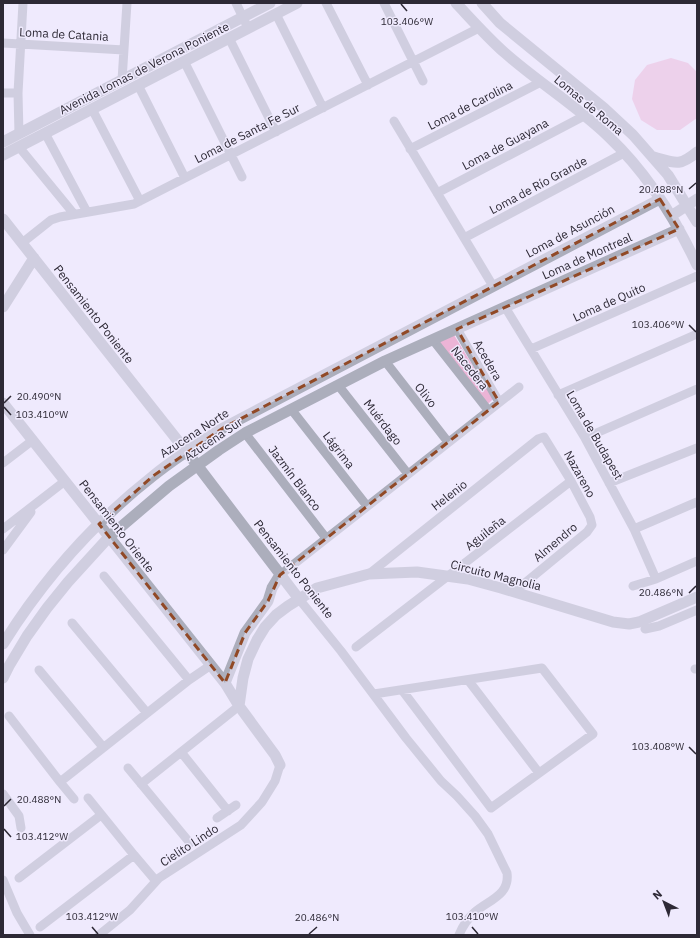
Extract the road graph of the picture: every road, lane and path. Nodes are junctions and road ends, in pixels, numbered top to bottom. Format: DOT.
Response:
graph roads {
  1 [pos="23,3"];
  2 [pos="127,3"];
  3 [pos="236,3"];
  4 [pos="270,3"];
  5 [pos="297,3"];
  6 [pos="326,3"];
  7 [pos="384,3"];
  8 [pos="456,3"];
  9 [pos="482,3"];
  10 [pos="276,14"];
  11 [pos="242,17"];
  12 [pos="248,28"];
  13 [pos="479,28"];
  14 [pos="229,38"];
  15 [pos="3,43"];
  16 [pos="21,44"];
  17 [pos="124,50"];
  18 [pos="184,61"];
  19 [pos="413,62"];
  20 [pos="122,80"];
  21 [pos="423,81"];
  22 [pos="541,82"];
  23 [pos="138,85"];
  24 [pos="368,85"];
  25 [pos="3,93"];
  26 [pos="18,93"];
  27 [pos="323,108"];
  28 [pos="92,109"];
  29 [pos="584,116"];
  30 [pos="394,122"];
  31 [pos="276,132"];
  32 [pos="45,133"];
  33 [pos="19,134"];
  34 [pos="3,142"];
  35 [pos="19,147"];
  36 [pos="410,150"];
  37 [pos="697,152"];
  38 [pos="624,154"];
  39 [pos="3,155"];
  40 [pos="231,155"];
  41 [pos="654,157"];
  42 [pos="242,177"];
  43 [pos="185,178"];
  44 [pos="437,193"];
  45 [pos="660,199"];
  46 [pos="697,199"];
  47 [pos="140,201"];
  48 [pos="687,206"];
  49 [pos="87,212"];
  50 [pos="74,214"];
  51 [pos="671,216"];
  52 [pos="3,219"];
  53 [pos="697,222"];
  54 [pos="679,229"];
  55 [pos="464,238"];
  56 [pos="22,243"];
  57 [pos="34,258"];
  58 [pos="697,265"];
  59 [pos="697,276"];
  60 [pos="493,286"];
  61 [pos="3,307"];
  62 [pos="505,307"];
  63 [pos="457,329"];
  64 [pos="697,334"];
  65 [pos="433,340"];
  66 [pos="531,349"];
  67 [pos="385,361"];
  68 [pos="338,385"];
  69 [pos="519,387"];
  70 [pos="697,389"];
  71 [pos="558,395"];
  72 [pos="3,402"];
  73 [pos="499,402"];
  74 [pos="291,409"];
  75 [pos="488,410"];
  76 [pos="245,433"];
  77 [pos="544,437"];
  78 [pos="585,438"];
  79 [pos="33,440"];
  80 [pos="448,442"];
  81 [pos="697,448"];
  82 [pos="186,452"];
  83 [pos="3,463"];
  84 [pos="197,465"];
  85 [pos="408,474"];
  86 [pos="571,480"];
  87 [pos="65,481"];
  88 [pos="609,483"];
  89 [pos="38,502"];
  90 [pos="697,502"];
  91 [pos="367,506"];
  92 [pos="99,524"];
  93 [pos="592,525"];
  94 [pos="3,530"];
  95 [pos="634,530"];
  96 [pos="109,537"];
  97 [pos="326,538"];
  98 [pos="3,550"];
  99 [pos="697,561"];
  100 [pos="280,574"];
  101 [pos="368,574"];
  102 [pos="104,576"];
  103 [pos="449,576"];
  104 [pos="656,579"];
  105 [pos="633,586"];
  106 [pos="514,592"];
  107 [pos="697,597"];
  108 [pos="299,599"];
  109 [pos="697,610"];
  110 [pos="72,623"];
  111 [pos="642,625"];
  112 [pos="3,644"];
  113 [pos="356,647"];
  114 [pos="211,665"];
  115 [pos="39,670"];
  116 [pos="3,678"];
  117 [pos="189,680"];
  118 [pos="468,680"];
  119 [pos="225,683"];
  120 [pos="402,690"];
  121 [pos="374,694"];
  122 [pos="239,706"];
  123 [pos="146,713"];
  124 [pos="9,716"];
  125 [pos="103,747"];
  126 [pos="181,752"];
  127 [pos="280,765"];
  128 [pos="128,768"];
  129 [pos="539,773"];
  130 [pos="60,782"];
  131 [pos="141,784"];
  132 [pos="3,794"];
  133 [pos="88,798"];
  134 [pos="74,799"];
  135 [pos="236,805"];
  136 [pos="228,811"];
  137 [pos="101,815"];
  138 [pos="218,818"];
  139 [pos="21,828"];
  140 [pos="190,843"];
  141 [pos="134,855"];
  142 [pos="18,878"];
  143 [pos="3,880"];
  144 [pos="156,881"];
  145 [pos="40,927"];
  146 [pos="30,935"];
  147 [pos="98,935"];
  148 [pos="459,935"];
  1 -- 16 [label="street"];
  2 -- 17 [label="street"];
  3 -- 11 [label="street"];
  4 -- 11 [label="street, Avenida Lomas de Verona Poniente"];
  5 -- 10 [label="street, Avenida Lomas de Verona Poniente"];
  6 -- 24 [label="street"];
  7 -- 19 [label="street"];
  8 -- 13 [label="street, Lomas de Roma"];
  9 -- 41 [label="street, Lomas de Roma"];
  10 -- 12 [label="street, Avenida Lomas de Verona Poniente"];
  10 -- 27 [label="street"];
  11 -- 12 [label="street"];
  11 -- 20 [label="street, Avenida Lomas de Verona Poniente"];
  12 -- 14 [label="street, Avenida Lomas de Verona Poniente"];
  13 -- 19 [label="street, Loma de Santa Fe Sur"];
  13 -- 22 [label="street, Lomas de Roma"];
  14 -- 18 [label="street, Avenida Lomas de Verona Poniente"];
  14 -- 31 [label="street"];
  15 -- 16 [label="street, Loma de Catania"];
  16 -- 17 [label="street, Loma de Catania"];
  16 -- 26 [label="street"];
  17 -- 20 [label="street"];
  18 -- 23 [label="street, Avenida Lomas de Verona Poniente"];
  18 -- 40 [label="street"];
  19 -- 21 [label="street"];
  19 -- 24 [label="street, Loma de Santa Fe Sur"];
  20 -- 33 [label="street, Avenida Lomas de Verona Poniente"];
  22 -- 29 [label="street, Lomas de Roma"];
  22 -- 36 [label="street, Loma de Carolina"];
  23 -- 28 [label="street, Avenida Lomas de Verona Poniente"];
  23 -- 43 [label="street"];
  24 -- 27 [label="street, Loma de Santa Fe Sur"];
  25 -- 26 [label="street"];
  26 -- 33 [label="street"];
  27 -- 31 [label="street, Loma de Santa Fe Sur"];
  28 -- 32 [label="street, Avenida Lomas de Verona Poniente"];
  28 -- 47 [label="street"];
  29 -- 38 [label="street, Lomas de Roma"];
  29 -- 44 [label="street, Loma de Guayana"];
  30 -- 36 [label="street"];
  31 -- 40 [label="street, Loma de Santa Fe Sur"];
  32 -- 35 [label="street, Avenida Lomas de Verona Poniente"];
  32 -- 49 [label="street"];
  33 -- 34 [label="street, Avenida Lomas de Verona Poniente"];
  35 -- 39 [label="street, Avenida Lomas de Verona Poniente"];
  35 -- 50 [label="street"];
  36 -- 44 [label="street"];
  37 -- 41 [label="street"];
  38 -- 45 [label="street, Lomas de Roma"];
  38 -- 55 [label="street, Loma de Río Grande"];
  40 -- 42 [label="street"];
  40 -- 43 [label="street, Loma de Santa Fe Sur"];
  41 -- 48 [label="street, Lomas de Roma"];
  43 -- 47 [label="street, Loma de Santa Fe Sur"];
  44 -- 55 [label="street"];
  45 -- 51 [label="street, Lomas de Roma"];
  45 -- 60 [label="street, Loma de Asunción"];
  46 -- 48 [label="street"];
  47 -- 49 [label="street, Loma de Santa Fe Sur"];
  48 -- 51 [label="street"];
  48 -- 53 [label="street, Lomas de Roma"];
  49 -- 50 [label="street, Loma de Santa Fe Sur"];
  50 -- 56 [label="street, Loma de Santa Fe Sur"];
  51 -- 54 [label="street, Lomas de Roma"];
  52 -- 56 [label="street, Pensamiento Poniente"];
  54 -- 58 [label="street, Lomas de Roma"];
  54 -- 62 [label="street, Loma de Montreal"];
  55 -- 60 [label="street"];
  56 -- 57 [label="street, Pensamiento Poniente"];
  57 -- 61 [label="street"];
  57 -- 82 [label="street, Pensamiento Poniente"];
  59 -- 66 [label="street, Loma de Quito"];
  60 -- 82 [label="street, Azucena Norte"];
  62 -- 63 [label="street, Azucena Sur"];
  62 -- 66 [label="street, Loma de Budapest"];
  63 -- 65 [label="street, Azucena Sur"];
  63 -- 73 [label="street, Acedera"];
  64 -- 71 [label="street"];
  65 -- 67 [label="street, Azucena Sur"];
  65 -- 75 [label="street, Nacedera"];
  66 -- 71 [label="street, Loma de Budapest"];
  67 -- 68 [label="street, Azucena Sur"];
  67 -- 80 [label="street, Olivo"];
  68 -- 74 [label="street, Azucena Sur"];
  68 -- 85 [label="street, Muérdago"];
  69 -- 73 [label="street"];
  70 -- 78 [label="street"];
  71 -- 78 [label="street, Loma de Budapest"];
  72 -- 79 [label="street, Pensamiento Oriente"];
  73 -- 75 [label="street"];
  74 -- 76 [label="street, Azucena Sur"];
  74 -- 91 [label="street, Lágrima"];
  75 -- 80 [label="street"];
  76 -- 84 [label="street, Azucena Sur"];
  76 -- 97 [label="street, Jazmín Blanco"];
  77 -- 86 [label="street, Nazareno"];
  77 -- 101 [label="street, Helenio"];
  78 -- 88 [label="street, Loma de Budapest"];
  79 -- 83 [label="street"];
  79 -- 87 [label="street, Pensamiento Oriente"];
  80 -- 85 [label="street"];
  81 -- 88 [label="street"];
  82 -- 84 [label="street, Pensamiento Poniente"];
  82 -- 92 [label="street, Azucena Norte"];
  84 -- 96 [label="street, Azucena Sur"];
  84 -- 100 [label="street, Pensamiento Poniente"];
  85 -- 91 [label="street"];
  86 -- 93 [label="street, Nazareno"];
  86 -- 103 [label="street, Aguileña"];
  87 -- 89 [label="street"];
  87 -- 92 [label="street, Pensamiento Oriente"];
  88 -- 95 [label="street, Loma de Budapest"];
  89 -- 94 [label="street"];
  89 -- 98 [label="street"];
  90 -- 95 [label="street"];
  91 -- 97 [label="street"];
  92 -- 96 [label="street, Pensamiento Oriente"];
  92 -- 112 [label="street, Azucena Norte"];
  93 -- 106 [label="street, Almendro"];
  95 -- 104 [label="street, Loma de Budapest"];
  96 -- 114 [label="street, Pensamiento Oriente"];
  96 -- 116 [label="street, Azucena Sur"];
  97 -- 100 [label="street"];
  99 -- 104 [label="street"];
  100 -- 108 [label="street, Pensamiento Poniente"];
  100 -- 119 [label="street"];
  101 -- 103 [label="street, Circuito Magnolia"];
  101 -- 108 [label="street, Circuito Magnolia"];
  102 -- 117 [label="street"];
  103 -- 106 [label="street, Circuito Magnolia"];
  103 -- 113 [label="street, Aguileña"];
  104 -- 105 [label="street"];
  106 -- 111 [label="street, Circuito Magnolia"];
  107 -- 111 [label="street"];
  108 -- 121 [label="street, Pensamiento Poniente"];
  108 -- 122 [label="street, Circuito Magnolia"];
  109 -- 111 [label="street"];
  110 -- 123 [label="street"];
  114 -- 117 [label="street"];
  114 -- 119 [label="street, Pensamiento Oriente"];
  115 -- 125 [label="street"];
  117 -- 123 [label="street"];
  118 -- 120 [label="street"];
  118 -- 129 [label="street"];
  118 -- 129 [label="street"];
  119 -- 122 [label="street, Pensamiento Oriente"];
  120 -- 121 [label="street"];
  120 -- 129 [label="street"];
  121 -- 148 [label="street, Pensamiento Poniente"];
  122 -- 126 [label="street"];
  122 -- 127 [label="street, Pensamiento Oriente"];
  123 -- 125 [label="street"];
  124 -- 130 [label="street"];
  125 -- 130 [label="street"];
  126 -- 131 [label="street"];
  126 -- 136 [label="street"];
  127 -- 144 [label="street, Cielito Lindo"];
  128 -- 131 [label="street"];
  130 -- 134 [label="street"];
  131 -- 140 [label="street"];
  132 -- 139 [label="street"];
  133 -- 137 [label="street"];
  135 -- 136 [label="street"];
  136 -- 138 [label="street"];
  137 -- 141 [label="street"];
  137 -- 142 [label="street"];
  141 -- 144 [label="street"];
  141 -- 145 [label="street"];
  143 -- 146 [label="street"];
  144 -- 147 [label="street, Cielito Lindo"];
}
